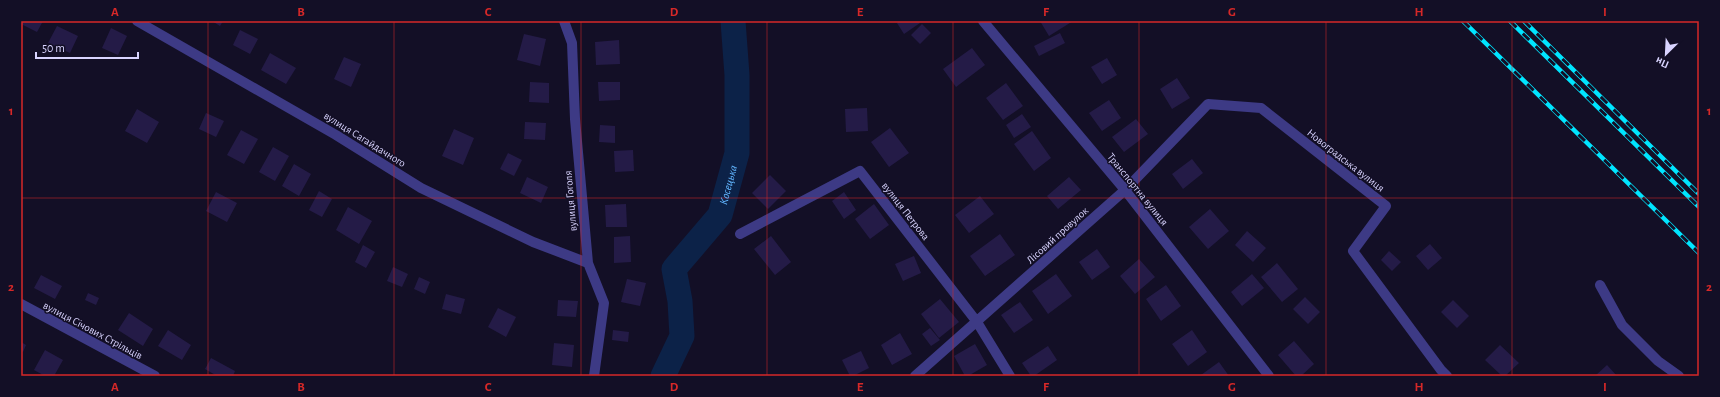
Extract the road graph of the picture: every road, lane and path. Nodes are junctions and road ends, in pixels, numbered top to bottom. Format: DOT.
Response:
graph roads {
  1 [pos="137,21"];
  2 [pos="564,21"];
  3 [pos="983,21"];
  4 [pos="1208,104"];
  5 [pos="1125,190"];
  6 [pos="740,234"];
  7 [pos="588,263"];
  8 [pos="1600,285"];
  9 [pos="21,304"];
  10 [pos="977,322"];
  11 [pos="155,376"];
  12 [pos="594,376"];
  13 [pos="915,376"];
  14 [pos="1010,376"];
  15 [pos="1269,376"];
  16 [pos="1447,376"];
  17 [pos="1680,376"];
  1 -- 7 [label="street, вулиця Сагайдачного"];
  2 -- 7 [label="street, вулиця Гоголя"];
  3 -- 5 [label="street, Транспортна вулиця"];
  4 -- 5 [label="street, Лісовий провулок"];
  4 -- 16 [label="street, Новоградська вулиця"];
  5 -- 10 [label="street, Лісовий провулок"];
  5 -- 15 [label="street, Транспортна вулиця"];
  6 -- 10 [label="street, вулиця Петрова"];
  7 -- 12 [label="street, вулиця Гоголя"];
  8 -- 17 [label="street"];
  9 -- 11 [label="street, вулиця Січових Стрільців"];
  10 -- 13 [label="street, Лісовий провулок"];
  10 -- 14 [label="street, вулиця Петрова"];
}
